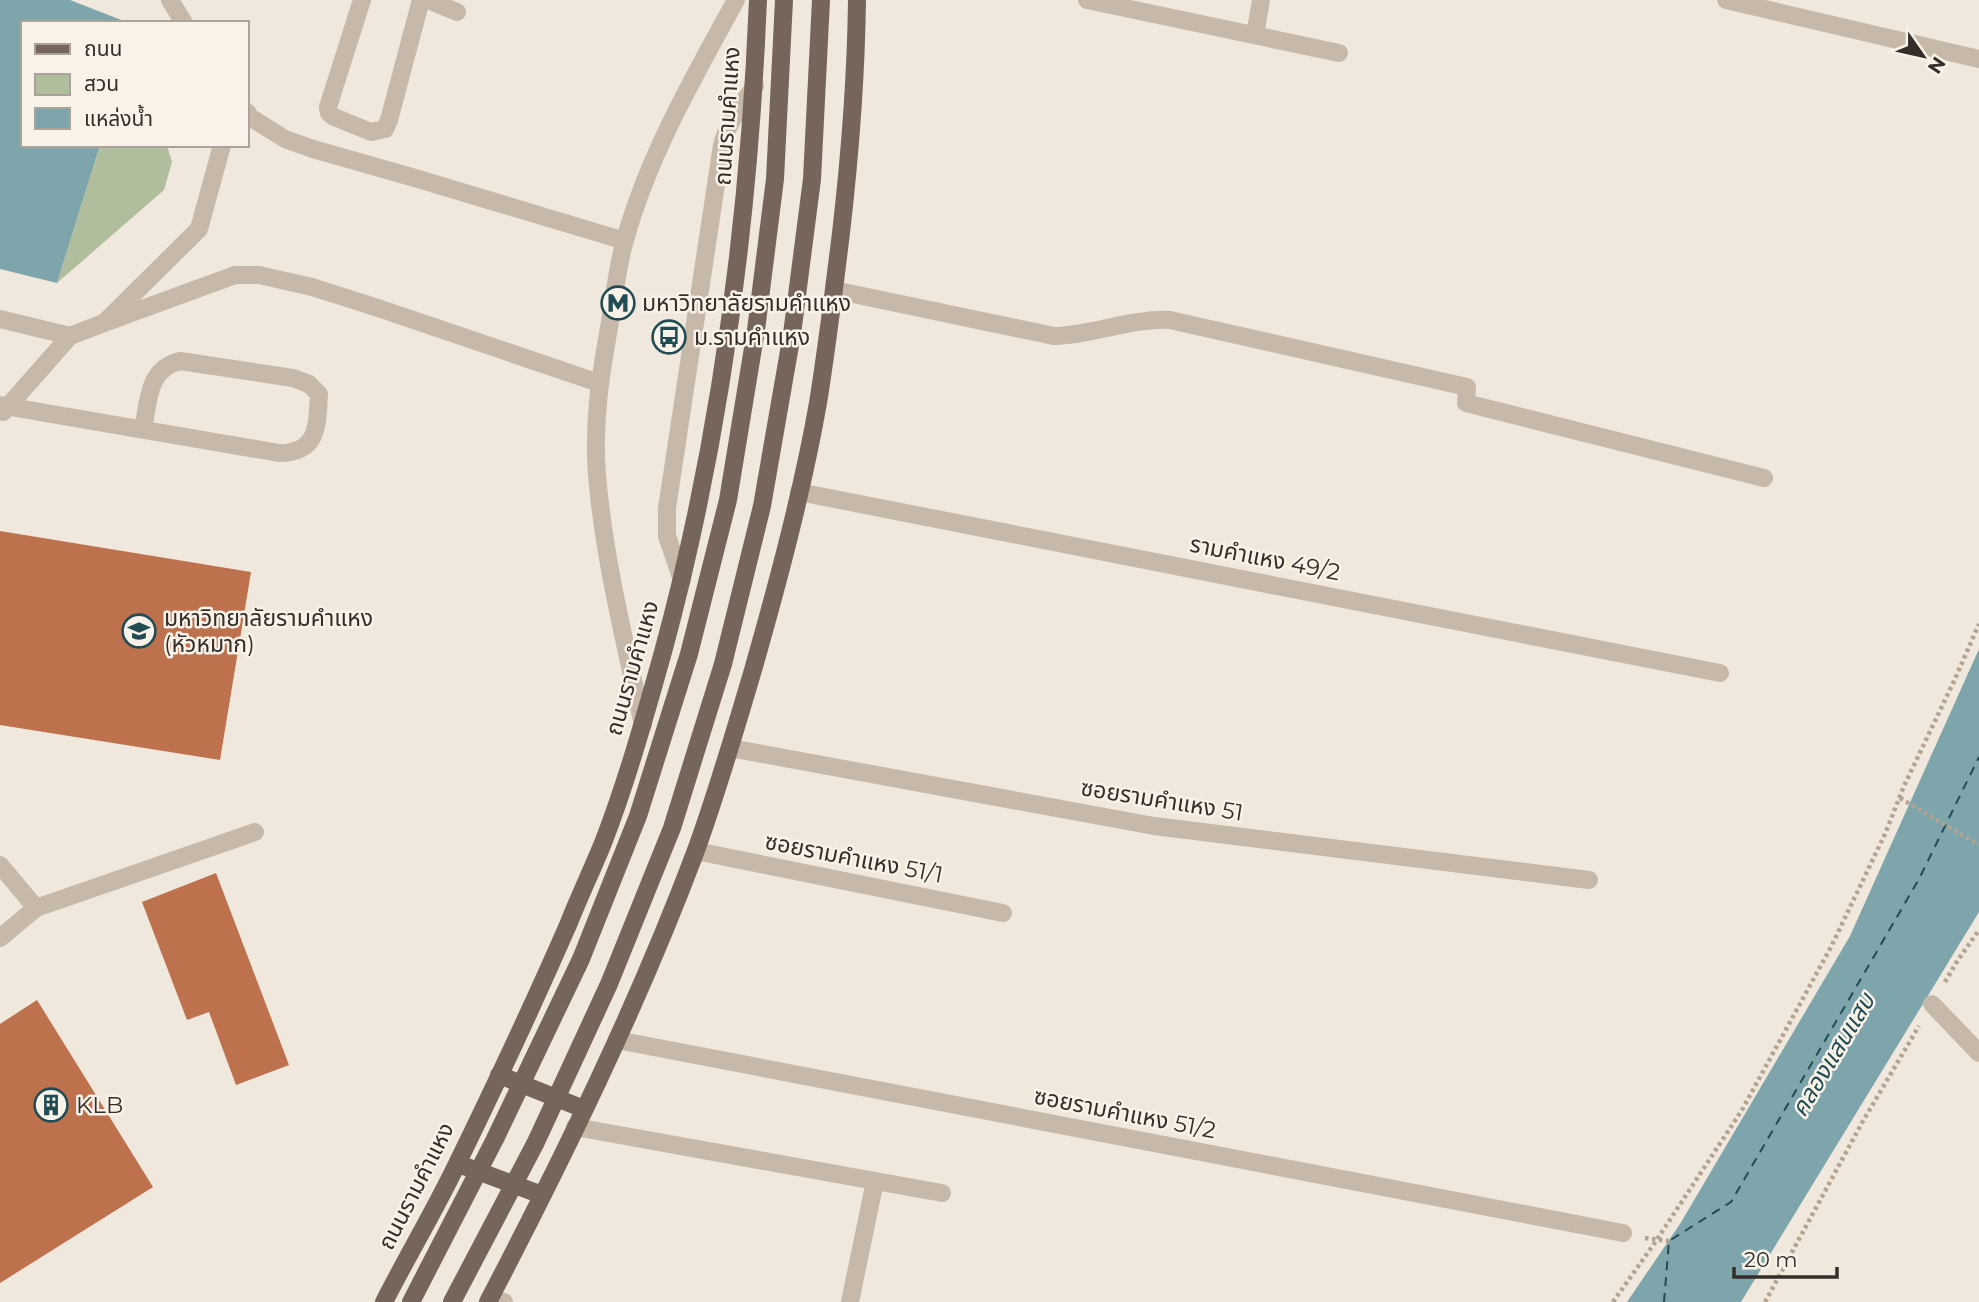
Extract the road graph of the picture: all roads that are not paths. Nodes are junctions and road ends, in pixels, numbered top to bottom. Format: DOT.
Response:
graph roads {
  1 [pos="170,0"];
  2 [pos="362,0"];
  3 [pos="421,0"];
  4 [pos="428,0"];
  5 [pos="736,0"];
  6 [pos="758,0"];
  7 [pos="784,0"];
  8 [pos="821,0"];
  9 [pos="856,0"];
  10 [pos="1087,0"];
  11 [pos="1261,0"];
  12 [pos="1726,0"];
  13 [pos="457,12"];
  14 [pos="183,21"];
  15 [pos="1255,35"];
  16 [pos="1339,53"];
  17 [pos="1979,59"];
  18 [pos="755,86"];
  19 [pos="248,114"];
  20 [pos="221,147"];
  21 [pos="625,241"];
  22 [pos="834,290"];
  23 [pos="0,319"];
  24 [pos="104,323"];
  25 [pos="70,336"];
  26 [pos="599,383"];
  27 [pos="3,409"];
  28 [pos="143,429"];
  29 [pos="1764,478"];
  30 [pos="799,492"];
  31 [pos="682,580"];
  32 [pos="1720,673"];
  33 [pos="643,724"];
  34 [pos="730,748"];
  35 [pos="255,832"];
  36 [pos="696,851"];
  37 [pos="0,865"];
  38 [pos="1589,880"];
  39 [pos="36,908"];
  40 [pos="1003,914"];
  41 [pos="0,938"];
  42 [pos="1932,1004"];
  43 [pos="617,1040"];
  44 [pos="1979,1053"];
  45 [pos="499,1075"];
  46 [pos="584,1109"];
  47 [pos="575,1127"];
  48 [pos="457,1164"];
  49 [pos="875,1181"];
  50 [pos="942,1193"];
  51 [pos="542,1195"];
  52 [pos="1623,1233"];
  53 [pos="494,1301"];
  54 [pos="384,1302"];
  55 [pos="411,1302"];
  56 [pos="452,1302"];
  57 [pos="850,1302"];
  1 -- 14 [label="street"];
  2 -- 3 [label="street"];
  4 -- 13 [label="street"];
  5 -- 21 [label="street"];
  6 -- 18 [label="main road, ถนนรามคำแหง"];
  7 -- 55 [label="main road, bridge"];
  8 -- 56 [label="main road, bridge"];
  9 -- 22 [label="main road"];
  10 -- 15 [label="street"];
  11 -- 15 [label="street"];
  12 -- 17 [label="street"];
  15 -- 16 [label="street"];
  18 -- 31 [label="main road, ถนนรามคำแหง"];
  18 -- 31 [label="street"];
  19 -- 21 [label="street"];
  20 -- 24 [label="street"];
  21 -- 26 [label="street"];
  22 -- 29 [label="street"];
  22 -- 30 [label="main road"];
  23 -- 25 [label="street"];
  24 -- 25 [label="street"];
  24 -- 26 [label="street"];
  25 -- 27 [label="street"];
  26 -- 33 [label="street"];
  27 -- 28 [label="street"];
  28 -- 28 [label="street"];
  30 -- 32 [label="street, รามคำแหง 49/2"];
  30 -- 34 [label="main road"];
  31 -- 33 [label="main road, ถนนรามคำแหง"];
  33 -- 45 [label="main road, ถนนรามคำแหง"];
  34 -- 36 [label="main road"];
  34 -- 38 [label="street, ซอยรามคำแหง 51"];
  35 -- 39 [label="street"];
  36 -- 40 [label="street, ซอยรามคำแหง 51/1"];
  36 -- 43 [label="main road"];
  37 -- 39 [label="street"];
  39 -- 41 [label="street"];
  42 -- 44 [label="street"];
  43 -- 46 [label="main road"];
  43 -- 52 [label="street, ซอยรามคำแหง 51/2"];
  45 -- 46 [label="main road"];
  45 -- 48 [label="main road, ถนนรามคำแหง"];
  46 -- 47 [label="main road"];
  47 -- 49 [label="street"];
  47 -- 51 [label="main road"];
  48 -- 51 [label="main road"];
  48 -- 54 [label="main road, ถนนรามคำแหง"];
  49 -- 50 [label="street"];
  49 -- 57 [label="street"];
  51 -- 53 [label="main road"];
}
